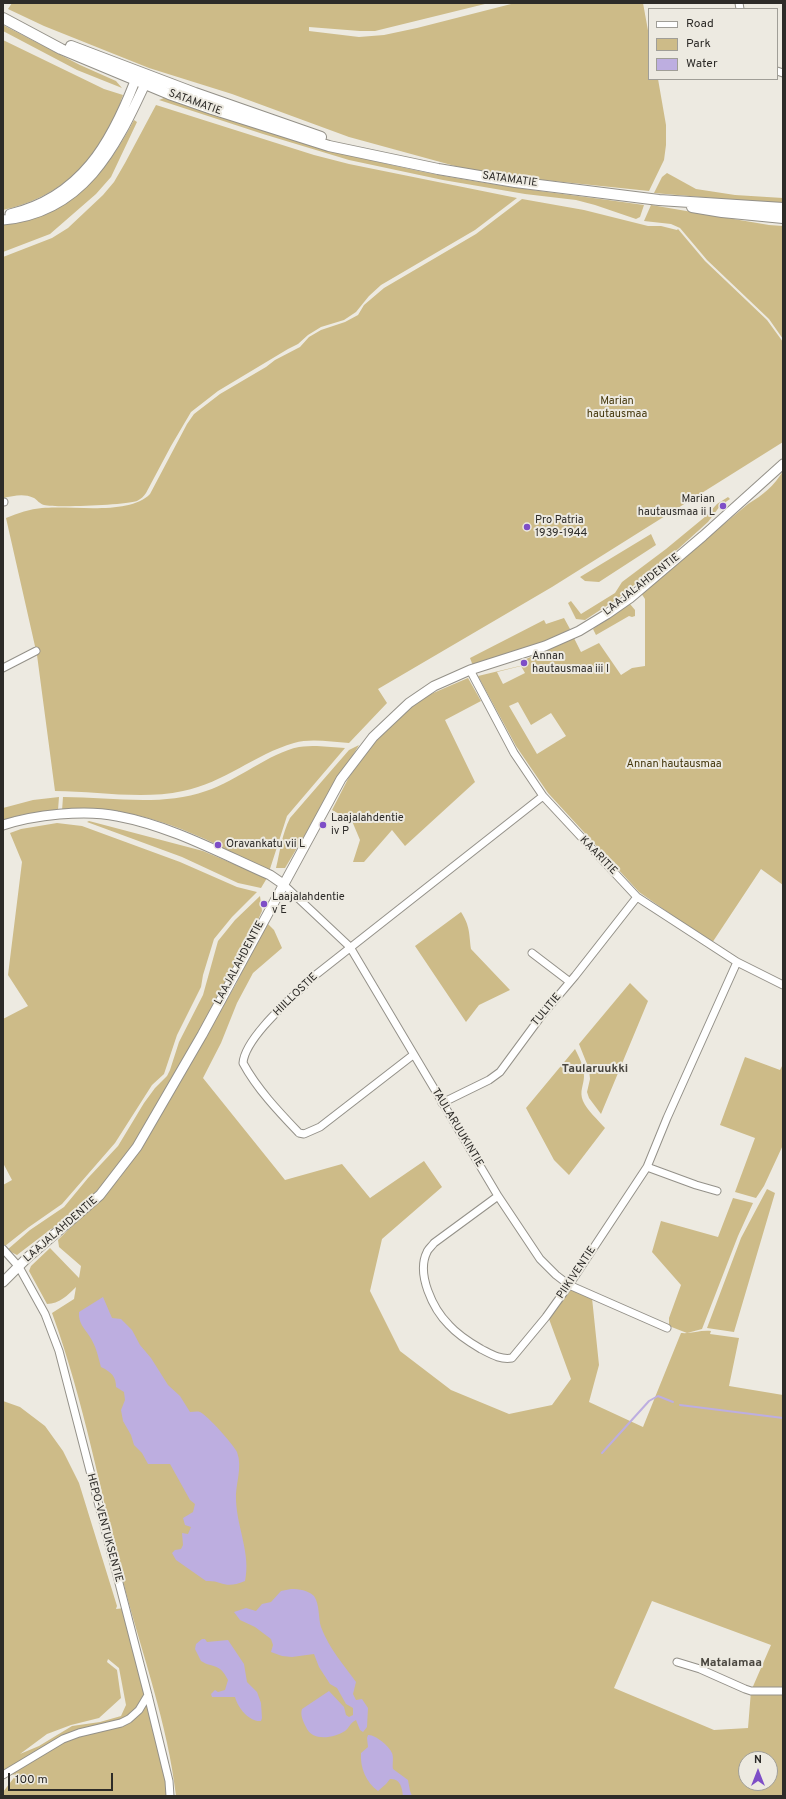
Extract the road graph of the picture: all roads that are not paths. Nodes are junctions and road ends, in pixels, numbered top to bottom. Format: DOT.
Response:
graph roads {
  1 [pos="3,18"];
  2 [pos="141,80"];
  3 [pos="659,200"];
  4 [pos="783,208"];
  5 [pos="3,215"];
  6 [pos="783,218"];
  7 [pos="3,220"];
  8 [pos="783,464"];
  9 [pos="36,651"];
  10 [pos="3,668"];
  11 [pos="470,670"];
  12 [pos="543,796"];
  13 [pos="3,825"];
  14 [pos="283,884"];
  15 [pos="637,897"];
  16 [pos="350,947"];
  17 [pos="532,953"];
  18 [pos="737,962"];
  19 [pos="570,982"];
  20 [pos="783,985"];
  21 [pos="413,1055"];
  22 [pos="442,1103"];
  23 [pos="647,1167"];
  24 [pos="717,1191"];
  25 [pos="498,1196"];
  26 [pos="3,1249"];
  27 [pos="19,1267"];
  28 [pos="3,1282"];
  29 [pos="569,1285"];
  30 [pos="667,1328"];
  31 [pos="677,1662"];
  32 [pos="783,1691"];
  33 [pos="148,1695"];
  34 [pos="3,1775"];
  35 [pos="170,1796"];
  1 -- 2 [label="main road, SATAMATIE"];
  2 -- 3 [label="main road, SATAMATIE"];
  2 -- 5 [label="street"];
  2 -- 7 [label="street"];
  3 -- 4 [label="main road, SATAMATIE"];
  3 -- 6 [label="main road, SATAMATIE"];
  8 -- 11 [label="street, LAAJALAHDENTIE"];
  9 -- 10 [label="street"];
  11 -- 12 [label="street, KAARITIE"];
  11 -- 14 [label="street, LAAJALAHDENTIE"];
  12 -- 15 [label="street, KAARITIE"];
  12 -- 16 [label="street, HIILLOSTIE"];
  13 -- 14 [label="street"];
  14 -- 16 [label="street, TAULARUUKINTIE"];
  14 -- 27 [label="street, LAAJALAHDENTIE"];
  15 -- 18 [label="street, KAARITIE"];
  15 -- 19 [label="street, TULITIE"];
  16 -- 21 [label="street, TAULARUUKINTIE"];
  16 -- 21 [label="street, HIILLOSTIE"];
  17 -- 19 [label="street"];
  18 -- 20 [label="street, KAARITIE"];
  18 -- 23 [label="street, PIIKIVENTIE"];
  19 -- 22 [label="street, TULITIE"];
  21 -- 22 [label="street, TAULARUUKINTIE"];
  22 -- 25 [label="street, TAULARUUKINTIE"];
  23 -- 24 [label="street"];
  23 -- 29 [label="street, PIIKIVENTIE"];
  25 -- 29 [label="street, TAULARUUKINTIE"];
  25 -- 29 [label="street, PIIKIVENTIE"];
  26 -- 27 [label="street, HEPO-VENTUKSENTIE"];
  27 -- 28 [label="street, LAAJALAHDENTIE"];
  27 -- 33 [label="street, HEPO-VENTUKSENTIE"];
  29 -- 30 [label="street, TAULARUUKINTIE"];
  31 -- 32 [label="street"];
  33 -- 34 [label="street"];
  33 -- 35 [label="street, HEPO-VENTUKSENTIE"];
}
